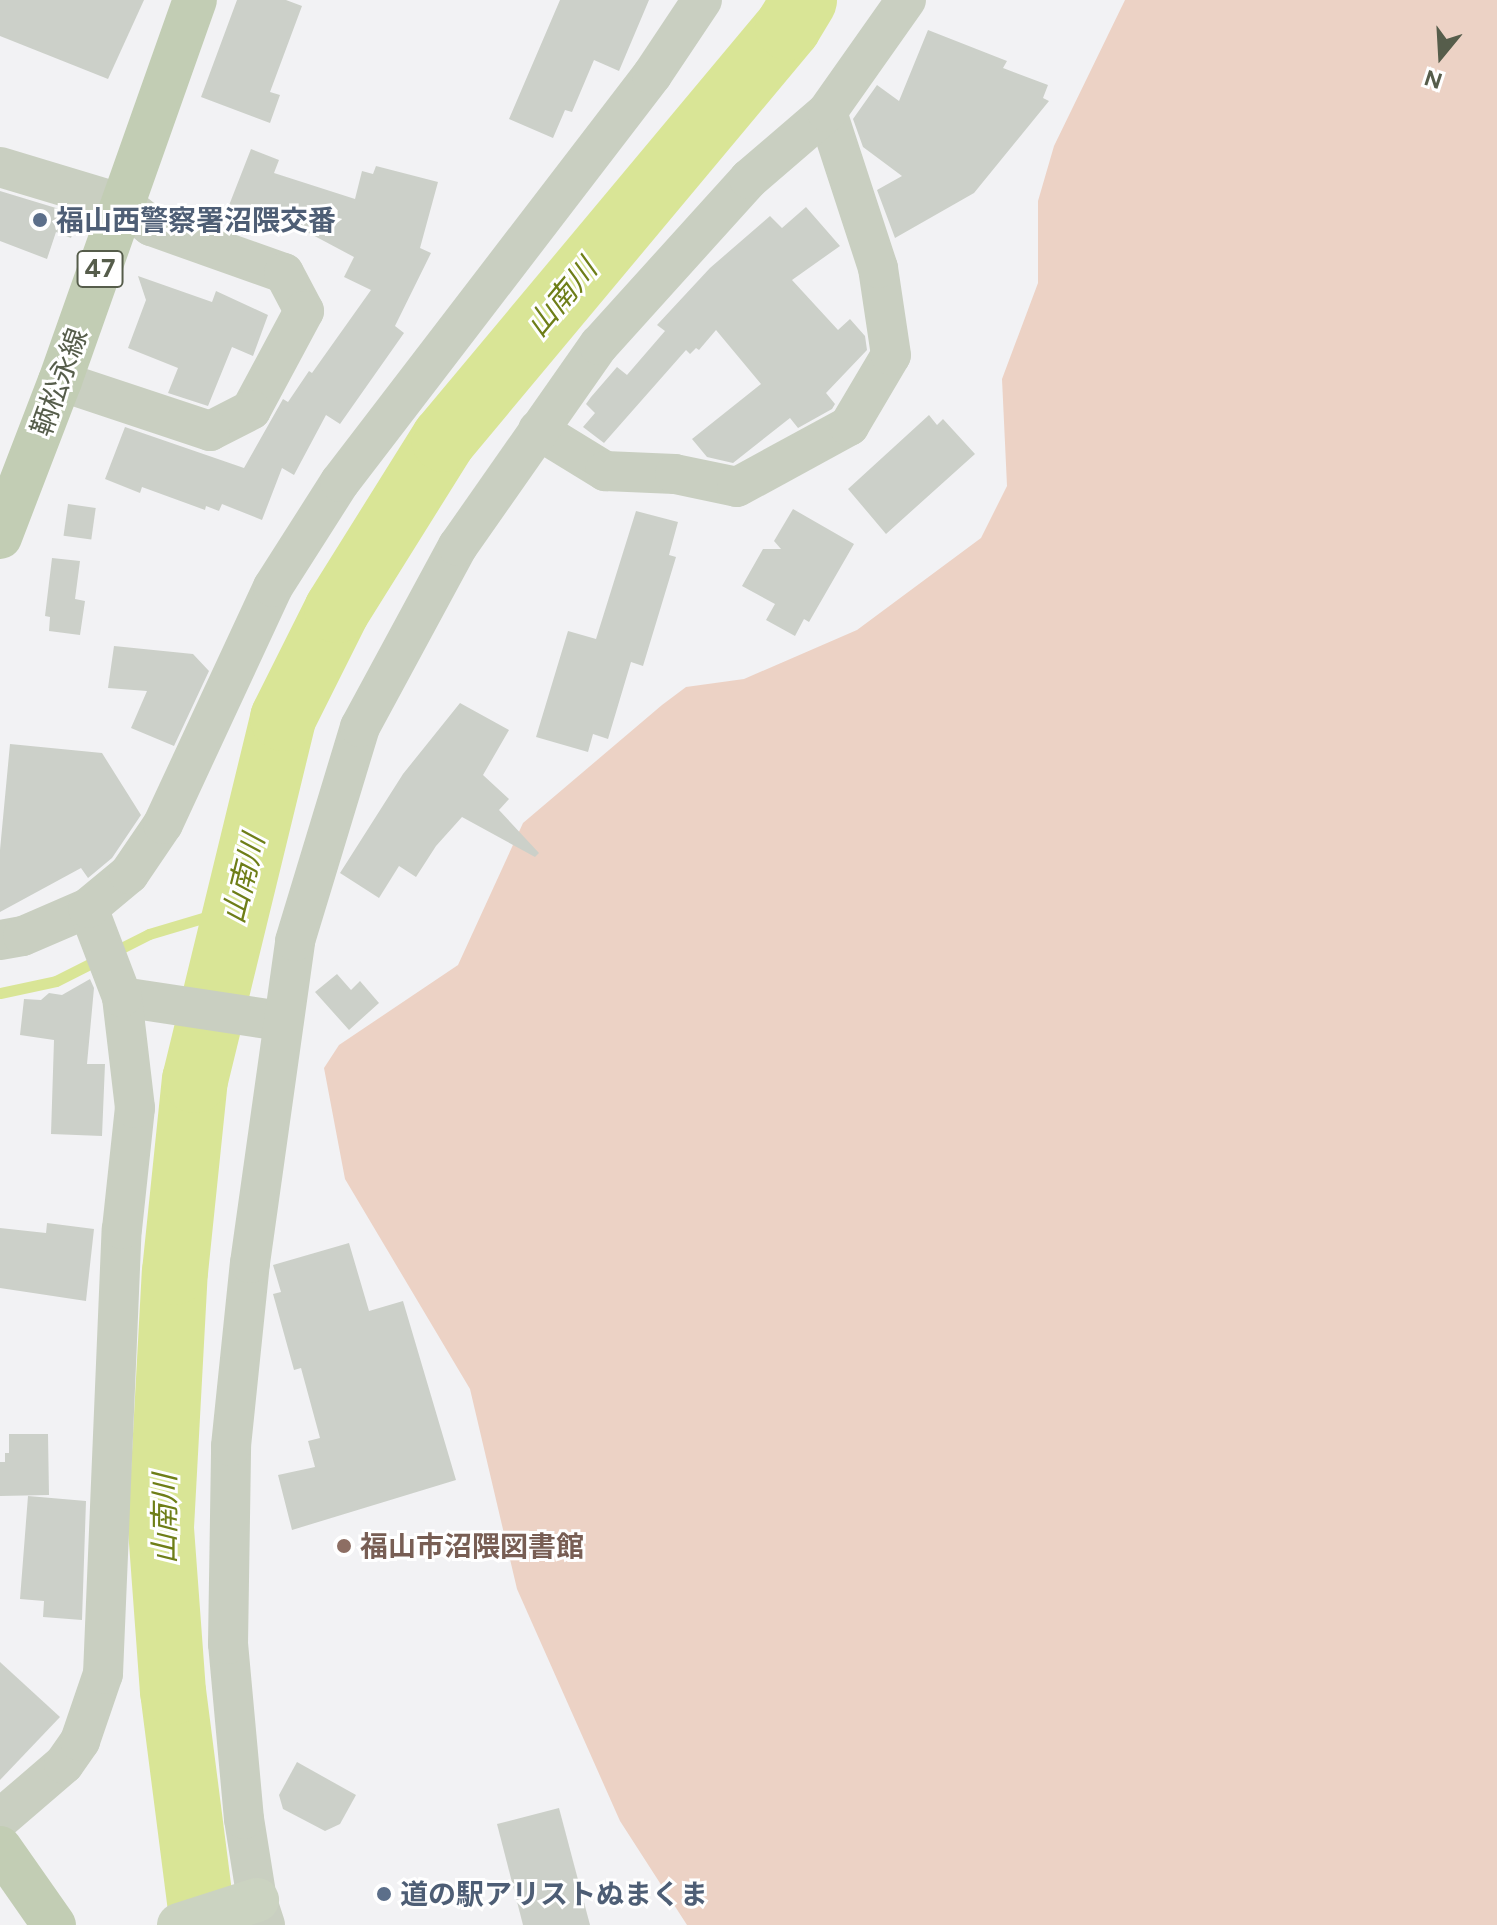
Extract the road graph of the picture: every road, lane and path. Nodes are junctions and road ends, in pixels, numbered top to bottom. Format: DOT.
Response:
graph roads {
  1 [pos="195,0"];
  2 [pos="702,0"];
  3 [pos="906,0"];
  4 [pos="827,112"];
  5 [pos="0,167"];
  6 [pos="123,204"];
  7 [pos="60,381"];
  8 [pos="538,430"];
  9 [pos="0,537"];
  10 [pos="0,940"];
  11 [pos="116,964"];
  12 [pos="268,1019"];
  13 [pos="0,1819"];
  14 [pos="0,1848"];
  15 [pos="252,1911"];
  16 [pos="54,1925"];
  17 [pos="179,1925"];
  1 -- 6 [label="main road, 鞆松永線 / 47"];
  2 -- 11 [label="street"];
  3 -- 4 [label="street"];
  4 -- 8 [label="street"];
  4 -- 8 [label="street"];
  5 -- 6 [label="street"];
  6 -- 7 [label="main road, 鞆松永線 / 47"];
  6 -- 7 [label="street"];
  7 -- 9 [label="main road, 鞆松永線 / 47"];
  8 -- 12 [label="street"];
  10 -- 11 [label="street"];
  11 -- 12 [label="street"];
  11 -- 13 [label="street"];
  12 -- 15 [label="street"];
  14 -- 16 [label="main road"];
  15 -- 17 [label="street"];
}
